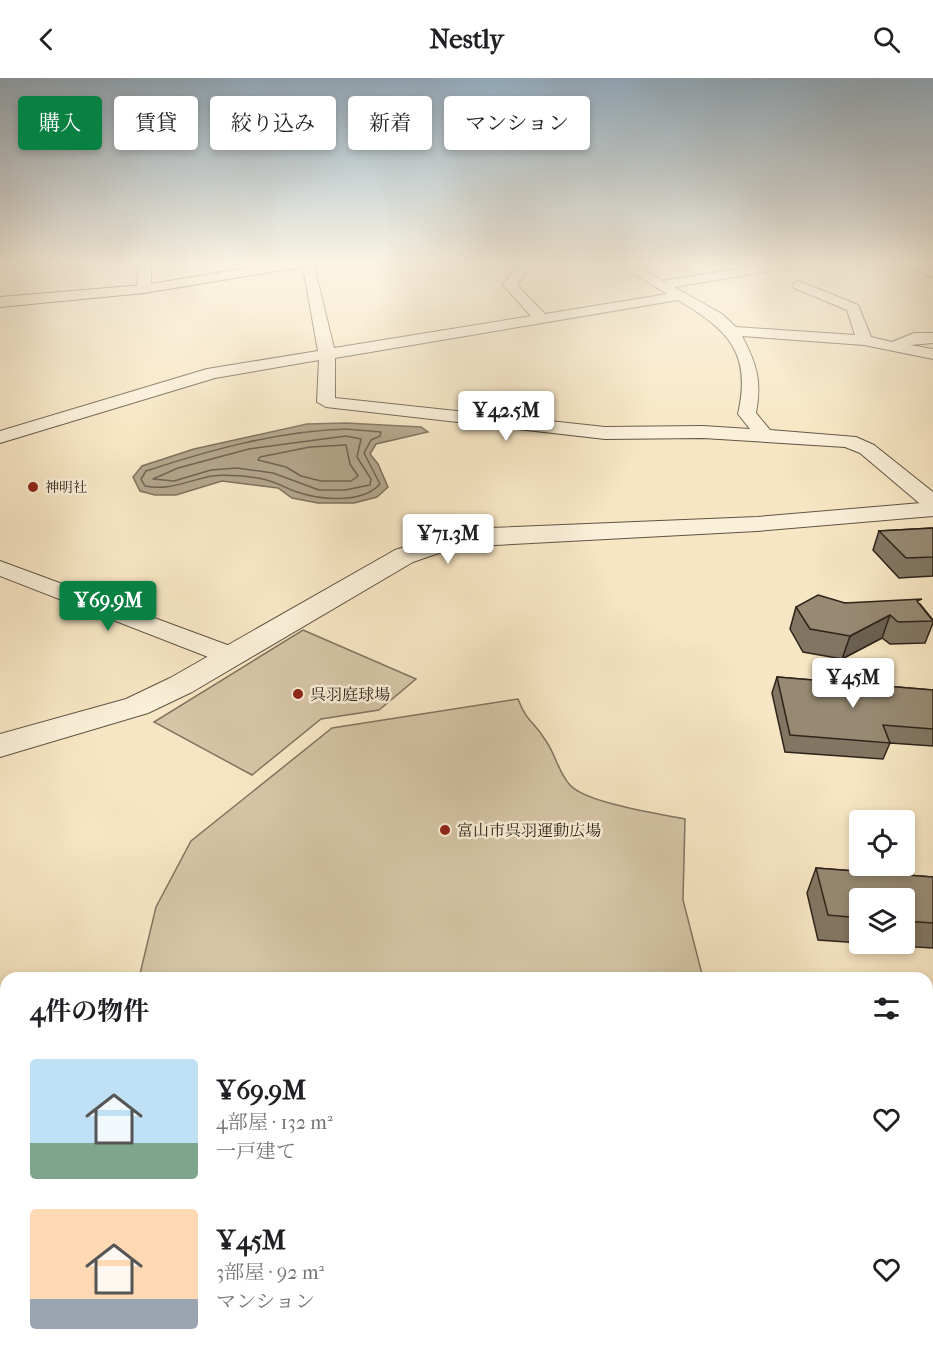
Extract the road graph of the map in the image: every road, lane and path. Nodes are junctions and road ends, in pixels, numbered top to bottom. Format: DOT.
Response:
graph roads {
  1 [pos="321,321"];
  2 [pos="525,321"];
  3 [pos="721,321"];
  4 [pos="857,321"];
  5 [pos="732,331"];
  6 [pos="933,338"];
  7 [pos="864,340"];
  8 [pos="893,347"];
  9 [pos="327,354"];
  10 [pos="933,354"];
  11 [pos="764,435"];
  12 [pos="0,437"];
  13 [pos="933,503"];
  14 [pos="933,509"];
  15 [pos="0,568"];
  16 [pos="231,656"];
  17 [pos="0,746"];
  1 -- 9 [label="street"];
  2 -- 9 [label="street"];
  3 -- 5 [label="street"];
  4 -- 7 [label="street"];
  5 -- 7 [label="street"];
  5 -- 11 [label="street"];
  6 -- 8 [label="street"];
  7 -- 8 [label="street"];
  8 -- 10 [label="street"];
  9 -- 11 [label="street"];
  9 -- 12 [label="street"];
  11 -- 13 [label="street"];
  14 -- 16 [label="street"];
  15 -- 16 [label="street"];
  16 -- 17 [label="street"];
}
